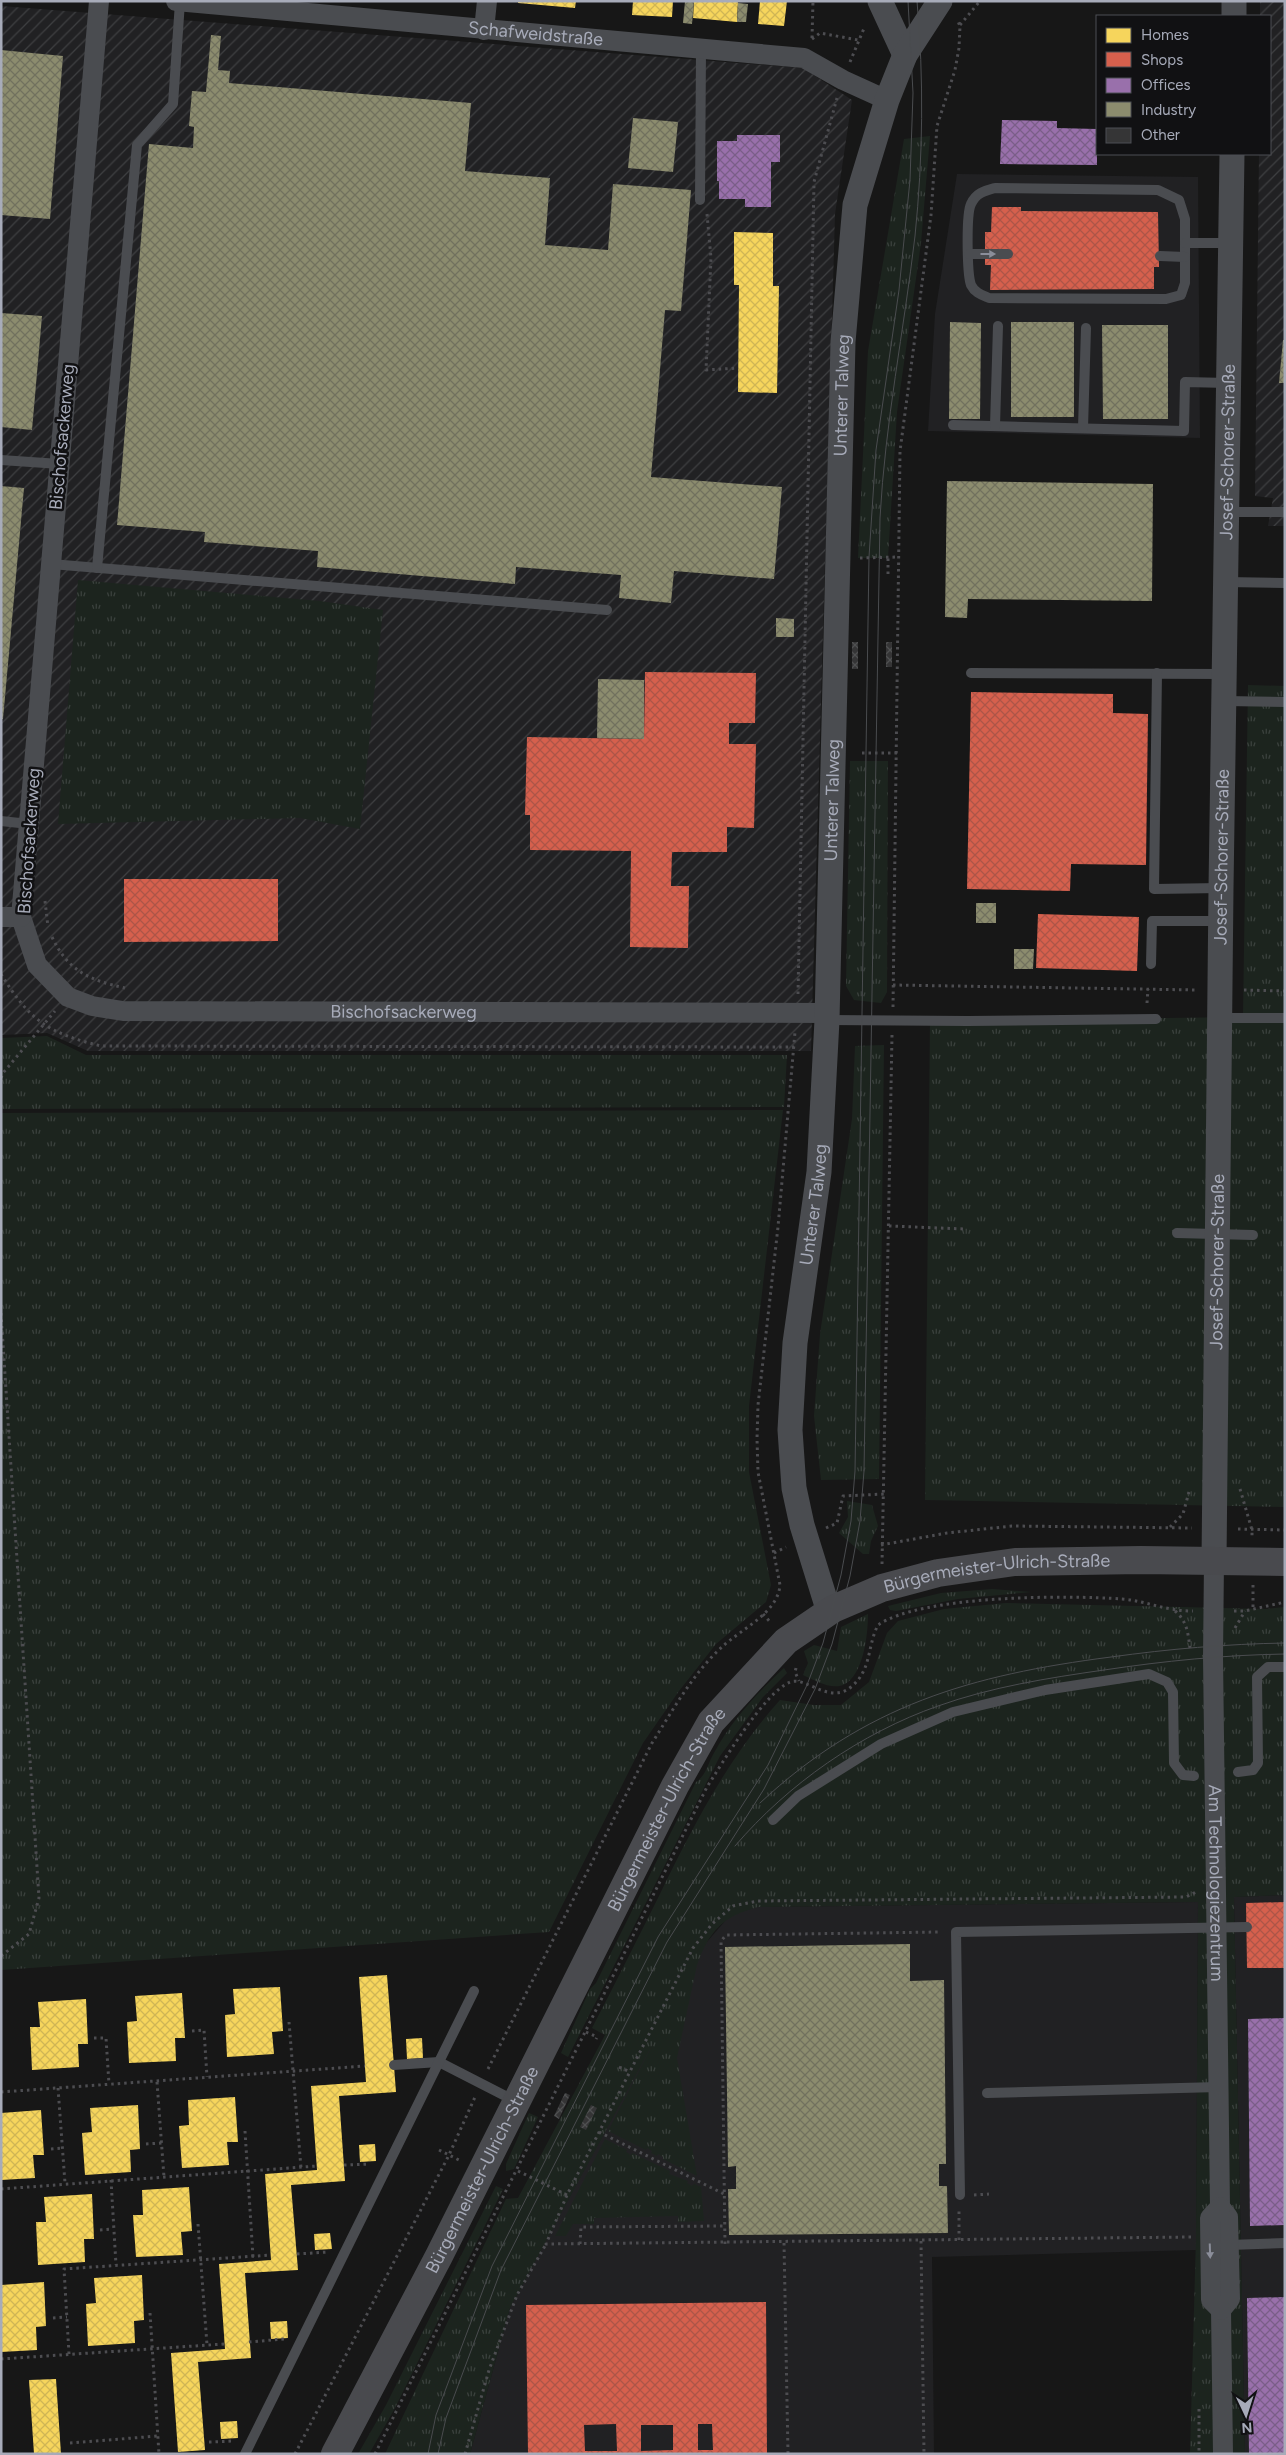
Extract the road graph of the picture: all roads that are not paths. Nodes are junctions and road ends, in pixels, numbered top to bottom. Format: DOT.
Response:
graph roads {
  1 [pos="99,1"];
  2 [pos="176,1"];
  3 [pos="487,1"];
  4 [pos="880,1"];
  5 [pos="1234,1"];
  6 [pos="180,2"];
  7 [pos="948,8"];
  8 [pos="1234,15"];
  9 [pos="484,30"];
  10 [pos="700,49"];
  11 [pos="905,55"];
  12 [pos="887,100"];
  13 [pos="1232,155"];
  14 [pos="700,200"];
  15 [pos="1185,243"];
  16 [pos="1231,243"];
  17 [pos="969,254"];
  18 [pos="1008,254"];
  19 [pos="1160,256"];
  20 [pos="1185,257"];
  21 [pos="998,326"];
  22 [pos="1086,328"];
  23 [pos="1229,383"];
  24 [pos="953,425"];
  25 [pos="995,426"];
  26 [pos="1083,428"];
  27 [pos="1,460"];
  28 [pos="60,464"];
  29 [pos="1227,512"];
  30 [pos="1285,512"];
  31 [pos="51,564"];
  32 [pos="97,568"];
  33 [pos="1226,582"];
  34 [pos="1285,583"];
  35 [pos="608,610"];
  36 [pos="971,673"];
  37 [pos="1156,673"];
  38 [pos="1225,674"];
  39 [pos="1224,701"];
  40 [pos="1285,702"];
  41 [pos="1,821"];
  42 [pos="29,824"];
  43 [pos="1221,888"];
  44 [pos="1,917"];
  45 [pos="21,917"];
  46 [pos="1221,921"];
  47 [pos="1151,964"];
  48 [pos="827,1016"];
  49 [pos="1156,1018"];
  50 [pos="1221,1018"];
  51 [pos="1285,1018"];
  52 [pos="1178,1233"];
  53 [pos="1218,1234"];
  54 [pos="1254,1235"];
  55 [pos="1214,1561"];
  56 [pos="1285,1562"];
  57 [pos="829,1612"];
  58 [pos="1285,1667"];
  59 [pos="1238,1772"];
  60 [pos="1194,1776"];
  61 [pos="773,1820"];
  62 [pos="1218,1927"];
  63 [pos="1247,1927"];
  64 [pos="474,1991"];
  65 [pos="439,2062"];
  66 [pos="394,2065"];
  67 [pos="1219,2088"];
  68 [pos="987,2093"];
  69 [pos="516,2102"];
  70 [pos="960,2195"];
  71 [pos="1285,2243"];
  72 [pos="1219,2245"];
  73 [pos="245,2454"];
  74 [pos="335,2454"];
  75 [pos="1223,2454"];
  1 -- 28 [label="street, Bischofsackerweg"];
  2 -- 6 [label="street, Schafweidstraße"];
  3 -- 9 [label="street"];
  4 -- 11 [label="street"];
  5 -- 8 [label="street"];
  6 -- 9 [label="street, Schafweidstraße"];
  6 -- 32 [label="lane"];
  7 -- 11 [label="street, Unterer Talweg"];
  9 -- 10 [label="street, Schafweidstraße"];
  10 -- 12 [label="street, Schafweidstraße"];
  10 -- 14 [label="lane"];
  11 -- 12 [label="street, Unterer Talweg"];
  12 -- 48 [label="street, Unterer Talweg"];
  13 -- 16 [label="street, Josef-Schorer-Straße"];
  15 -- 16 [label="lane"];
  15 -- 17 [label="lane"];
  15 -- 20 [label="lane"];
  16 -- 23 [label="street, Josef-Schorer-Straße"];
  17 -- 18 [label="lane, one-way"];
  17 -- 20 [label="lane"];
  19 -- 20 [label="lane"];
  21 -- 25 [label="lane"];
  22 -- 26 [label="lane"];
  23 -- 26 [label="lane"];
  23 -- 29 [label="street, Josef-Schorer-Straße"];
  24 -- 25 [label="lane"];
  25 -- 26 [label="lane"];
  27 -- 28 [label="lane"];
  28 -- 31 [label="street, Bischofsackerweg"];
  29 -- 30 [label="lane"];
  29 -- 33 [label="street, Josef-Schorer-Straße"];
  31 -- 32 [label="lane"];
  31 -- 42 [label="street, Bischofsackerweg"];
  32 -- 35 [label="lane"];
  33 -- 34 [label="lane"];
  33 -- 38 [label="street, Josef-Schorer-Straße"];
  36 -- 37 [label="lane"];
  37 -- 38 [label="lane"];
  37 -- 43 [label="lane"];
  38 -- 39 [label="street, Josef-Schorer-Straße"];
  39 -- 40 [label="lane"];
  39 -- 43 [label="street, Josef-Schorer-Straße"];
  41 -- 42 [label="lane"];
  42 -- 45 [label="street, Bischofsackerweg"];
  43 -- 46 [label="street, Josef-Schorer-Straße"];
  44 -- 45 [label="street"];
  45 -- 48 [label="street, Bischofsackerweg"];
  46 -- 47 [label="lane"];
  46 -- 50 [label="street, Josef-Schorer-Straße"];
  48 -- 49 [label="lane"];
  48 -- 57 [label="street, Unterer Talweg"];
  50 -- 51 [label="lane"];
  50 -- 53 [label="street, Josef-Schorer-Straße"];
  52 -- 53 [label="lane"];
  53 -- 54 [label="lane"];
  53 -- 55 [label="street, Josef-Schorer-Straße"];
  55 -- 56 [label="main road, Bürgermeister-Ulrich-Straße"];
  55 -- 57 [label="main road, Bürgermeister-Ulrich-Straße"];
  55 -- 62 [label="street, Am Technologiezentrum"];
  57 -- 69 [label="main road, Bürgermeister-Ulrich-Straße"];
  58 -- 59 [label="lane"];
  60 -- 61 [label="lane"];
  62 -- 63 [label="lane"];
  62 -- 67 [label="street, Am Technologiezentrum"];
  62 -- 70 [label="lane"];
  64 -- 65 [label="lane"];
  65 -- 66 [label="lane"];
  65 -- 69 [label="lane"];
  65 -- 73 [label="lane"];
  67 -- 68 [label="lane"];
  67 -- 72 [label="street, Am Technologiezentrum"];
  69 -- 74 [label="main road, Bürgermeister-Ulrich-Straße"];
  71 -- 72 [label="lane"];
  72 -- 75 [label="street, Am Technologiezentrum"];
}
